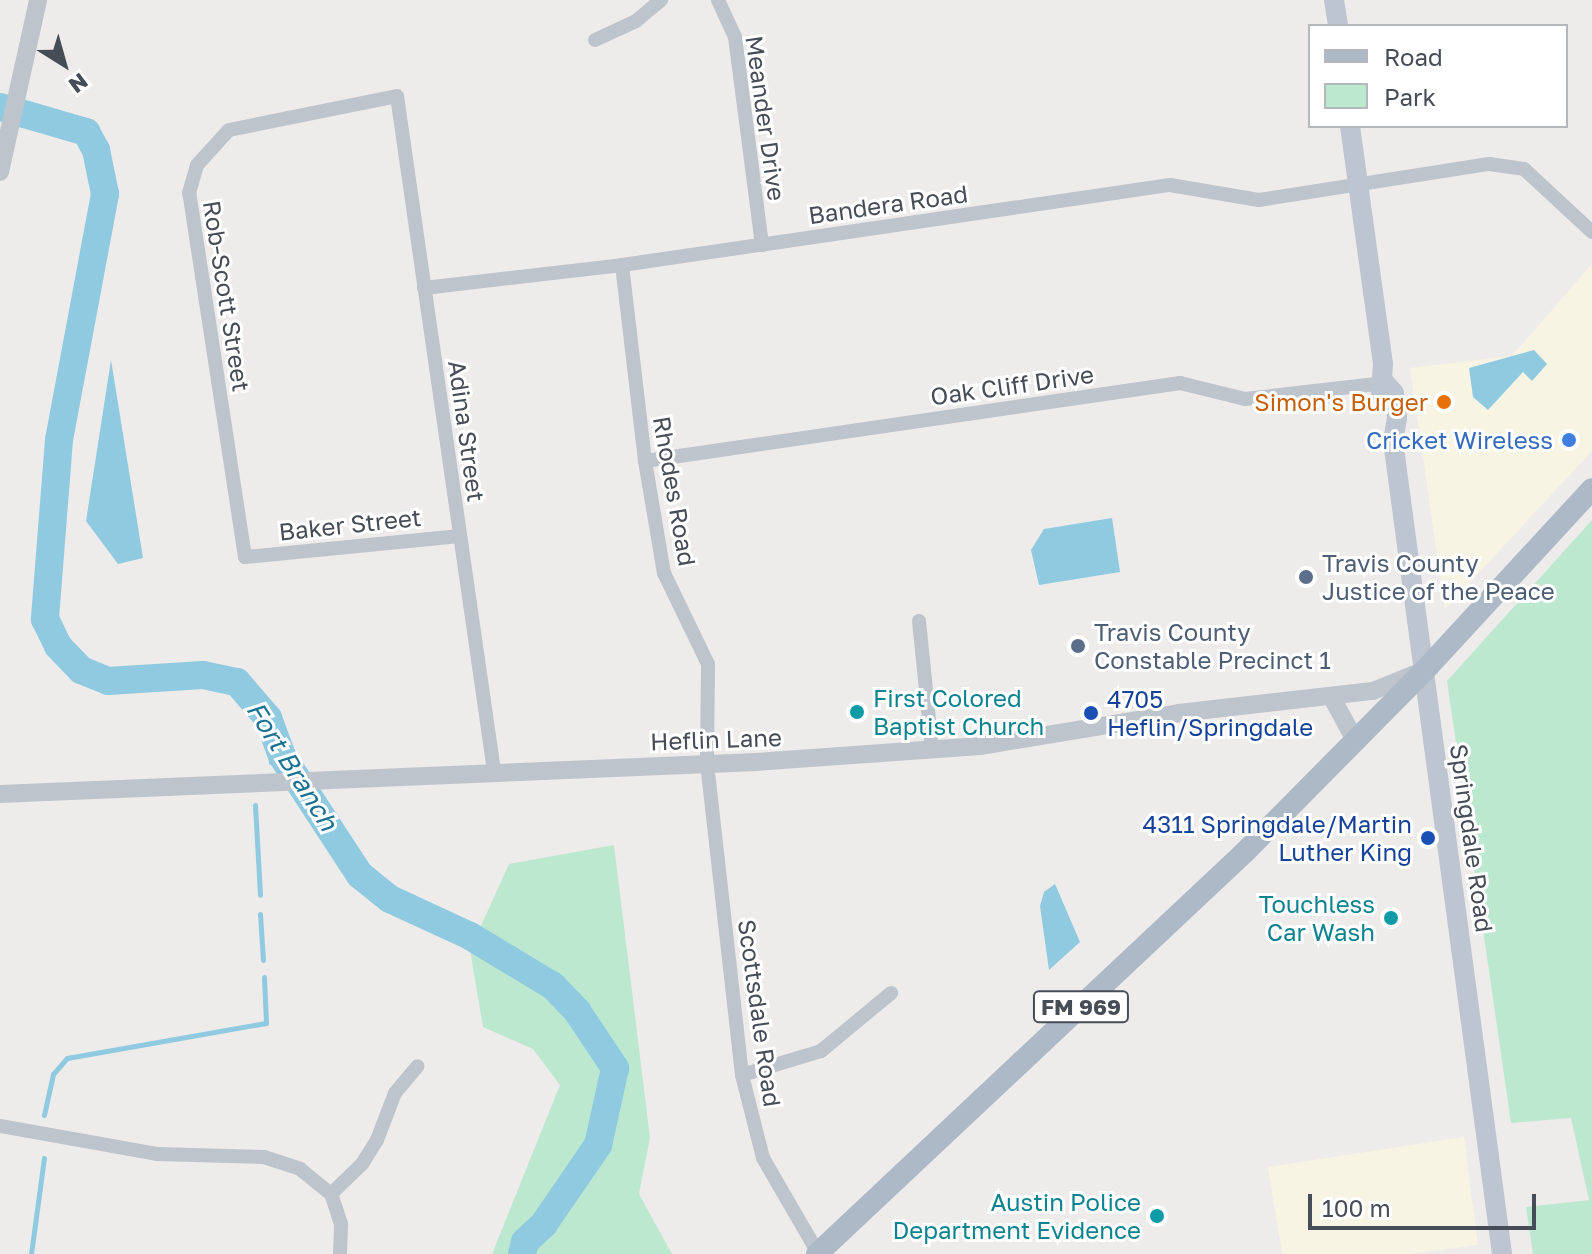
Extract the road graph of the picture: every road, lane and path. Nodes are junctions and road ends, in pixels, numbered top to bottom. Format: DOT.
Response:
graph roads {
  1 [pos="38,0"];
  2 [pos="661,0"];
  3 [pos="718,0"];
  4 [pos="1334,0"];
  5 [pos="1338,24"];
  6 [pos="595,40"];
  7 [pos="397,96"];
  8 [pos="1350,128"];
  9 [pos="0,172"];
  10 [pos="1358,187"];
  11 [pos="1592,232"];
  12 [pos="762,245"];
  13 [pos="622,265"];
  14 [pos="424,288"];
  15 [pos="1385,383"];
  16 [pos="645,461"];
  17 [pos="1592,489"];
  18 [pos="460,536"];
  19 [pos="245,557"];
  20 [pos="919,621"];
  21 [pos="1425,670"];
  22 [pos="1331,696"];
  23 [pos="1355,740"];
  24 [pos="932,750"];
  25 [pos="707,763"];
  26 [pos="494,771"];
  27 [pos="0,794"];
  28 [pos="891,993"];
  29 [pos="418,1066"];
  30 [pos="742,1075"];
  31 [pos="0,1126"];
  32 [pos="331,1194"];
  33 [pos="340,1254"];
  34 [pos="817,1254"];
  35 [pos="1502,1254"];
  1 -- 9 [label="street"];
  2 -- 6 [label="street"];
  3 -- 12 [label="street, Meander Drive"];
  4 -- 5 [label="main road"];
  7 -- 14 [label="street, Adina Street"];
  7 -- 19 [label="street, Rob-Scott Street"];
  8 -- 10 [label="main road, Springdale Road"];
  10 -- 11 [label="street, Bandera Road"];
  10 -- 12 [label="street, Bandera Road"];
  10 -- 15 [label="main road, Springdale Road"];
  12 -- 13 [label="street, Bandera Road"];
  13 -- 14 [label="street, Bandera Road"];
  13 -- 16 [label="street, Rhodes Road"];
  14 -- 18 [label="street, Adina Street"];
  15 -- 16 [label="street, Oak Cliff Drive"];
  15 -- 21 [label="main road, Springdale Road"];
  16 -- 25 [label="street, Rhodes Road"];
  17 -- 21 [label="main road, FM 969"];
  18 -- 19 [label="street, Baker Street"];
  18 -- 26 [label="street, Adina Street"];
  20 -- 24 [label="street"];
  21 -- 22 [label="street, Heflin Lane"];
  21 -- 23 [label="main road, FM 969"];
  21 -- 35 [label="main road, Springdale Road"];
  22 -- 23 [label="street"];
  22 -- 24 [label="street, Heflin Lane"];
  23 -- 34 [label="main road, FM 969"];
  24 -- 25 [label="street, Heflin Lane"];
  25 -- 26 [label="street, Heflin Lane"];
  25 -- 30 [label="street, Scottsdale Road"];
  26 -- 27 [label="street, Heflin Lane"];
  28 -- 30 [label="street"];
  29 -- 32 [label="street"];
  30 -- 34 [label="street, Scottsdale Road"];
  31 -- 32 [label="street"];
  32 -- 33 [label="street"];
}
